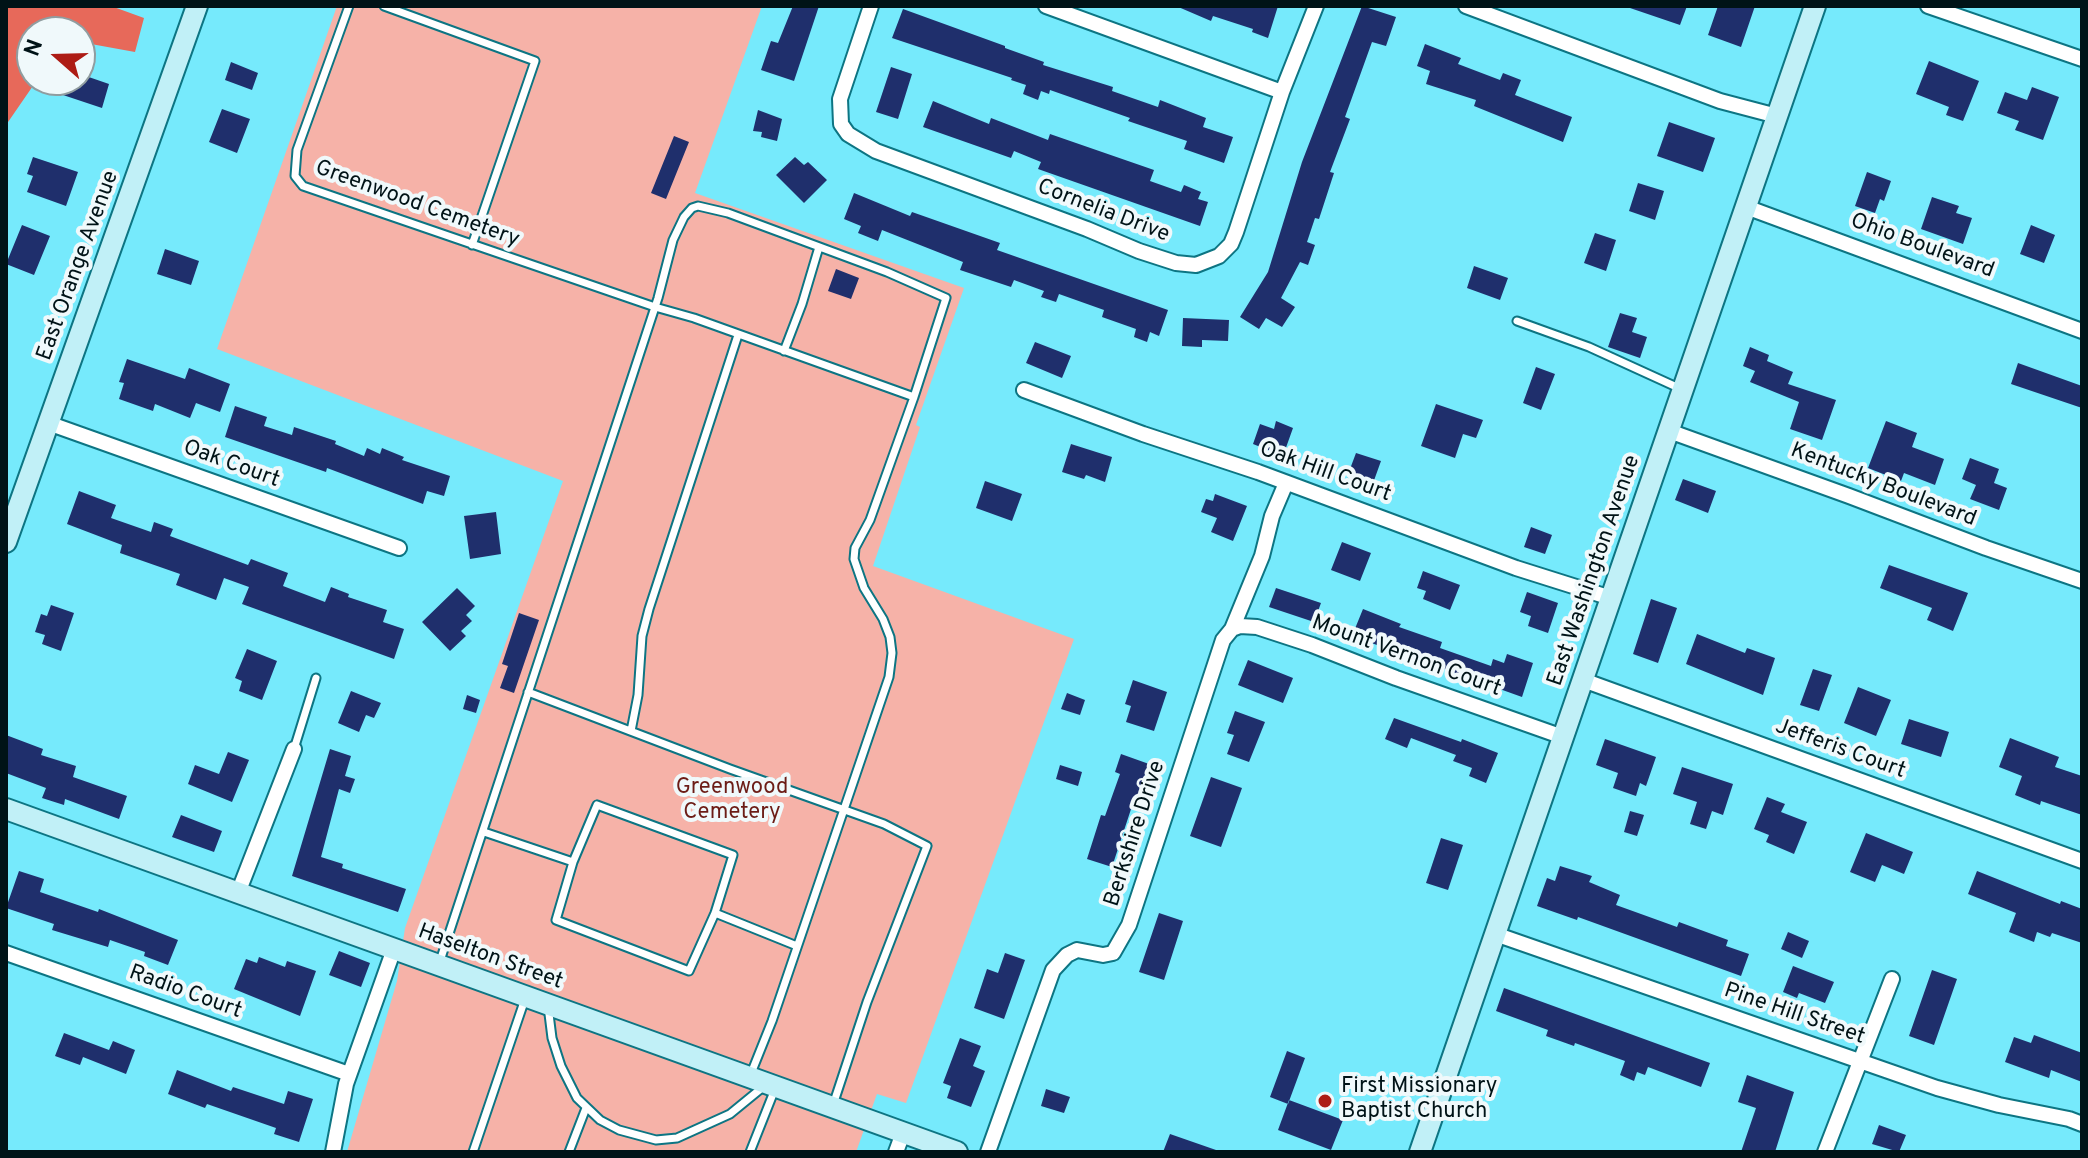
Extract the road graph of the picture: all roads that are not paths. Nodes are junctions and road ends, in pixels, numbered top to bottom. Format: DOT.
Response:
graph roads {
  1 [pos="197,6"];
  2 [pos="349,6"];
  3 [pos="384,6"];
  4 [pos="871,6"];
  5 [pos="1046,6"];
  6 [pos="1316,6"];
  7 [pos="1466,6"];
  8 [pos="1815,6"];
  9 [pos="1928,6"];
  10 [pos="2082,59"];
  11 [pos="1282,92"];
  12 [pos="1777,116"];
  13 [pos="1746,207"];
  14 [pos="472,245"];
  15 [pos="819,247"];
  16 [pos="655,307"];
  17 [pos="1517,321"];
  18 [pos="2082,331"];
  19 [pos="738,335"];
  20 [pos="784,351"];
  21 [pos="1024,390"];
  22 [pos="1683,390"];
  23 [pos="914,397"];
  24 [pos="48,423"];
  25 [pos="1669,431"];
  26 [pos="1286,483"];
  27 [pos="6,542"];
  28 [pos="399,548"];
  29 [pos="2082,581"];
  30 [pos="1611,598"];
  31 [pos="1232,629"];
  32 [pos="316,678"];
  33 [pos="1583,680"];
  34 [pos="528,692"];
  35 [pos="631,731"];
  36 [pos="1563,737"];
  37 [pos="294,749"];
  38 [pos="6,809"];
  39 [pos="845,809"];
  40 [pos="484,832"];
  41 [pos="2082,861"];
  42 [pos="573,862"];
  43 [pos="238,893"];
  44 [pos="715,913"];
  45 [pos="1495,934"];
  46 [pos="797,946"];
  47 [pos="394,949"];
  48 [pos="6,953"];
  49 [pos="439,965"];
  50 [pos="1892,979"];
  51 [pos="526,996"];
  52 [pos="548,1004"];
  53 [pos="1858,1061"];
  54 [pos="349,1074"];
  55 [pos="764,1083"];
  56 [pos="832,1107"];
  57 [pos="586,1108"];
  58 [pos="2082,1124"];
  59 [pos="665,1141"];
  60 [pos="900,1142"];
  61 [pos="333,1152"];
  62 [pos="473,1152"];
  63 [pos="569,1152"];
  64 [pos="661,1152"];
  65 [pos="750,1152"];
  66 [pos="957,1152"];
  67 [pos="988,1152"];
  68 [pos="1420,1152"];
  69 [pos="1825,1152"];
  1 -- 24 [label="street, East Orange Avenue"];
  2 -- 14 [label="lane, Greenwood Cemetery"];
  3 -- 14 [label="lane"];
  4 -- 11 [label="street, Cornelia Drive"];
  5 -- 11 [label="street"];
  6 -- 11 [label="street, Cornelia Drive"];
  7 -- 12 [label="street"];
  8 -- 12 [label="street, East Washington Avenue"];
  9 -- 10 [label="street"];
  12 -- 13 [label="street, East Washington Avenue"];
  13 -- 18 [label="street, Ohio Boulevard"];
  13 -- 22 [label="street, East Washington Avenue"];
  14 -- 16 [label="lane, Greenwood Cemetery"];
  15 -- 16 [label="lane"];
  15 -- 20 [label="lane"];
  15 -- 23 [label="lane"];
  16 -- 19 [label="lane, Greenwood Cemetery"];
  16 -- 34 [label="lane"];
  17 -- 22 [label="lane"];
  19 -- 20 [label="lane, Greenwood Cemetery"];
  19 -- 35 [label="lane"];
  20 -- 23 [label="lane, Greenwood Cemetery"];
  21 -- 26 [label="street, Oak Hill Court"];
  22 -- 25 [label="street, East Washington Avenue"];
  23 -- 39 [label="lane"];
  24 -- 27 [label="street, East Orange Avenue"];
  24 -- 28 [label="street, Oak Court"];
  25 -- 29 [label="street, Kentucky Boulevard"];
  25 -- 30 [label="street, East Washington Avenue"];
  26 -- 30 [label="street, Oak Hill Court"];
  26 -- 31 [label="street, Berkshire Drive"];
  30 -- 33 [label="street, East Washington Avenue"];
  31 -- 36 [label="street, Mount Vernon Court"];
  31 -- 67 [label="street, Berkshire Drive"];
  32 -- 37 [label="lane"];
  33 -- 36 [label="street, East Washington Avenue"];
  33 -- 41 [label="street, Jefferis Court"];
  34 -- 35 [label="lane"];
  34 -- 40 [label="lane"];
  35 -- 39 [label="lane"];
  36 -- 45 [label="street, East Washington Avenue"];
  37 -- 43 [label="street"];
  38 -- 43 [label="street, Haselton Street"];
  39 -- 46 [label="lane"];
  39 -- 56 [label="lane"];
  40 -- 42 [label="lane"];
  40 -- 49 [label="lane"];
  42 -- 44 [label="lane"];
  42 -- 44 [label="lane"];
  43 -- 47 [label="street, Haselton Street"];
  44 -- 46 [label="lane"];
  45 -- 53 [label="street, Pine Hill Street"];
  45 -- 68 [label="street, East Washington Avenue"];
  46 -- 55 [label="lane"];
  47 -- 49 [label="street, Haselton Street"];
  47 -- 54 [label="street"];
  48 -- 54 [label="street, Radio Court"];
  49 -- 51 [label="street, Haselton Street"];
  50 -- 53 [label="street"];
  51 -- 52 [label="street, Haselton Street"];
  51 -- 62 [label="lane"];
  52 -- 55 [label="street, Haselton Street"];
  52 -- 57 [label="lane"];
  53 -- 58 [label="street, Pine Hill Street"];
  53 -- 69 [label="street"];
  54 -- 61 [label="street"];
  55 -- 56 [label="street, Haselton Street"];
  55 -- 59 [label="lane"];
  55 -- 65 [label="lane"];
  56 -- 60 [label="street, Haselton Street"];
  57 -- 59 [label="lane"];
  57 -- 63 [label="lane"];
  59 -- 64 [label="lane"];
  60 -- 66 [label="street, Haselton Street"];
}
